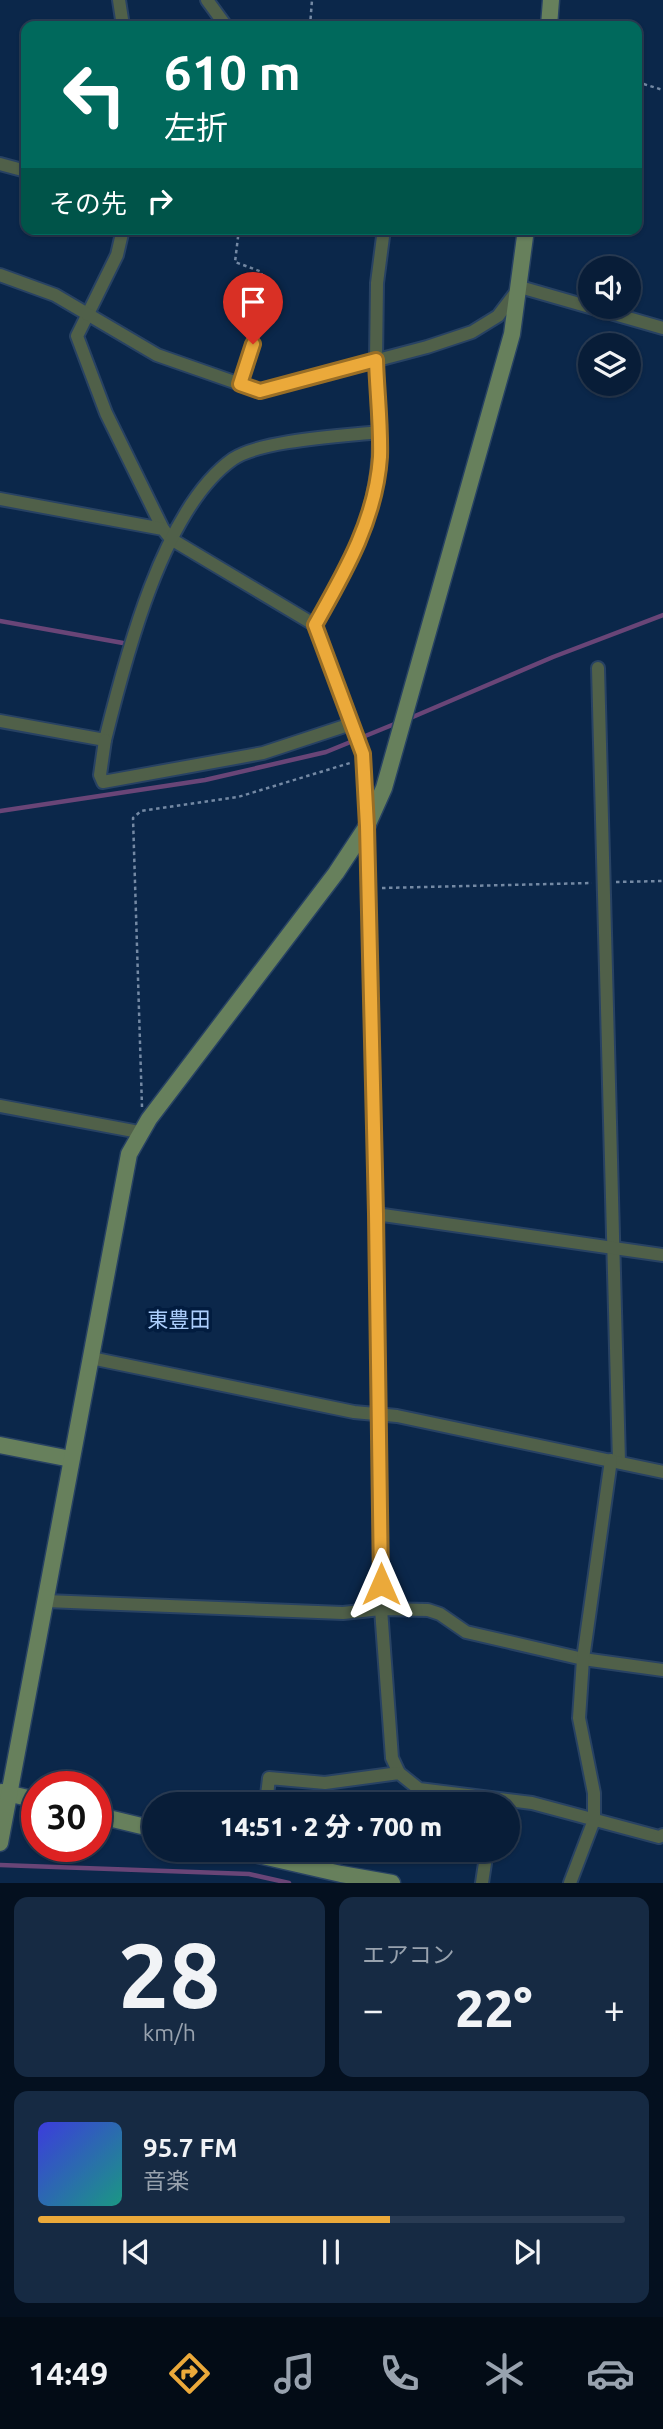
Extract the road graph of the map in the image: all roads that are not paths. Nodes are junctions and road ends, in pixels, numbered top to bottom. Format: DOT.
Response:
graph roads {
  1 [pos="118,0"];
  2 [pos="207,0"];
  3 [pos="551,0"];
  4 [pos="122,21"];
  5 [pos="222,21"];
  6 [pos="549,21"];
  7 [pos="0,164"];
  8 [pos="21,170"];
  9 [pos="122,235"];
  10 [pos="383,235"];
  11 [pos="525,235"];
  12 [pos="0,275"];
  13 [pos="520,287"];
  14 [pos="88,313"];
  15 [pos="259,325"];
  16 [pos="663,328"];
  17 [pos="376,360"];
  18 [pos="240,384"];
  19 [pos="379,432"];
  20 [pos="0,499"];
  21 [pos="167,534"];
  22 [pos="315,625"];
  23 [pos="598,668"];
  24 [pos="0,721"];
  25 [pos="351,724"];
  26 [pos="105,740"];
  27 [pos="367,826"];
  28 [pos="0,1106"];
  29 [pos="144,1125"];
  30 [pos="376,1214"];
  31 [pos="613,1250"];
  32 [pos="663,1255"];
  33 [pos="90,1359"];
  34 [pos="378,1414"];
  35 [pos="0,1445"];
  36 [pos="71,1459"];
  37 [pos="615,1461"];
  38 [pos="663,1472"];
  39 [pos="46,1601"];
  40 [pos="381,1609"];
  41 [pos="583,1659"];
  42 [pos="663,1670"];
  43 [pos="399,1773"];
  44 [pos="5,1792"];
  45 [pos="267,1792"];
  46 [pos="438,1792"];
  47 [pos="520,1802"];
  48 [pos="112,1819"];
  49 [pos="593,1820"];
  50 [pos="142,1826"];
  51 [pos="663,1835"];
  52 [pos="0,1843"];
  53 [pos="300,1862"];
  54 [pos="485,1862"];
  55 [pos="392,1883"];
  56 [pos="482,1883"];
  57 [pos="569,1883"];
  1 -- 4 [label="street"];
  2 -- 5 [label="street"];
  3 -- 6 [label="street"];
  7 -- 8 [label="street"];
  9 -- 14 [label="street"];
  10 -- 17 [label="street"];
  11 -- 13 [label="street"];
  12 -- 14 [label="street"];
  13 -- 16 [label="street"];
  13 -- 17 [label="street"];
  13 -- 27 [label="street"];
  14 -- 18 [label="street"];
  14 -- 21 [label="street"];
  15 -- 18 [label="lane"];
  17 -- 18 [label="street"];
  17 -- 19 [label="street"];
  19 -- 21 [label="street"];
  19 -- 22 [label="street"];
  20 -- 21 [label="street"];
  21 -- 22 [label="street"];
  21 -- 26 [label="street"];
  22 -- 25 [label="street"];
  23 -- 31 [label="street"];
  24 -- 26 [label="street"];
  25 -- 26 [label="street"];
  25 -- 27 [label="street"];
  27 -- 29 [label="street"];
  27 -- 30 [label="street"];
  28 -- 29 [label="street"];
  29 -- 33 [label="street"];
  30 -- 31 [label="street"];
  30 -- 34 [label="street"];
  31 -- 32 [label="street"];
  31 -- 37 [label="street"];
  33 -- 34 [label="street"];
  33 -- 36 [label="street"];
  34 -- 37 [label="street"];
  34 -- 40 [label="street"];
  35 -- 36 [label="street"];
  36 -- 39 [label="street"];
  37 -- 38 [label="street"];
  37 -- 41 [label="street"];
  39 -- 40 [label="street"];
  39 -- 44 [label="street"];
  40 -- 41 [label="street"];
  40 -- 43 [label="street"];
  41 -- 42 [label="street"];
  41 -- 49 [label="street"];
  43 -- 45 [label="street"];
  43 -- 46 [label="street"];
  44 -- 52 [label="street"];
  47 -- 49 [label="street"];
  48 -- 50 [label="street"];
  49 -- 51 [label="street"];
  49 -- 57 [label="street"];
  53 -- 55 [label="street"];
  54 -- 56 [label="street"];
}
